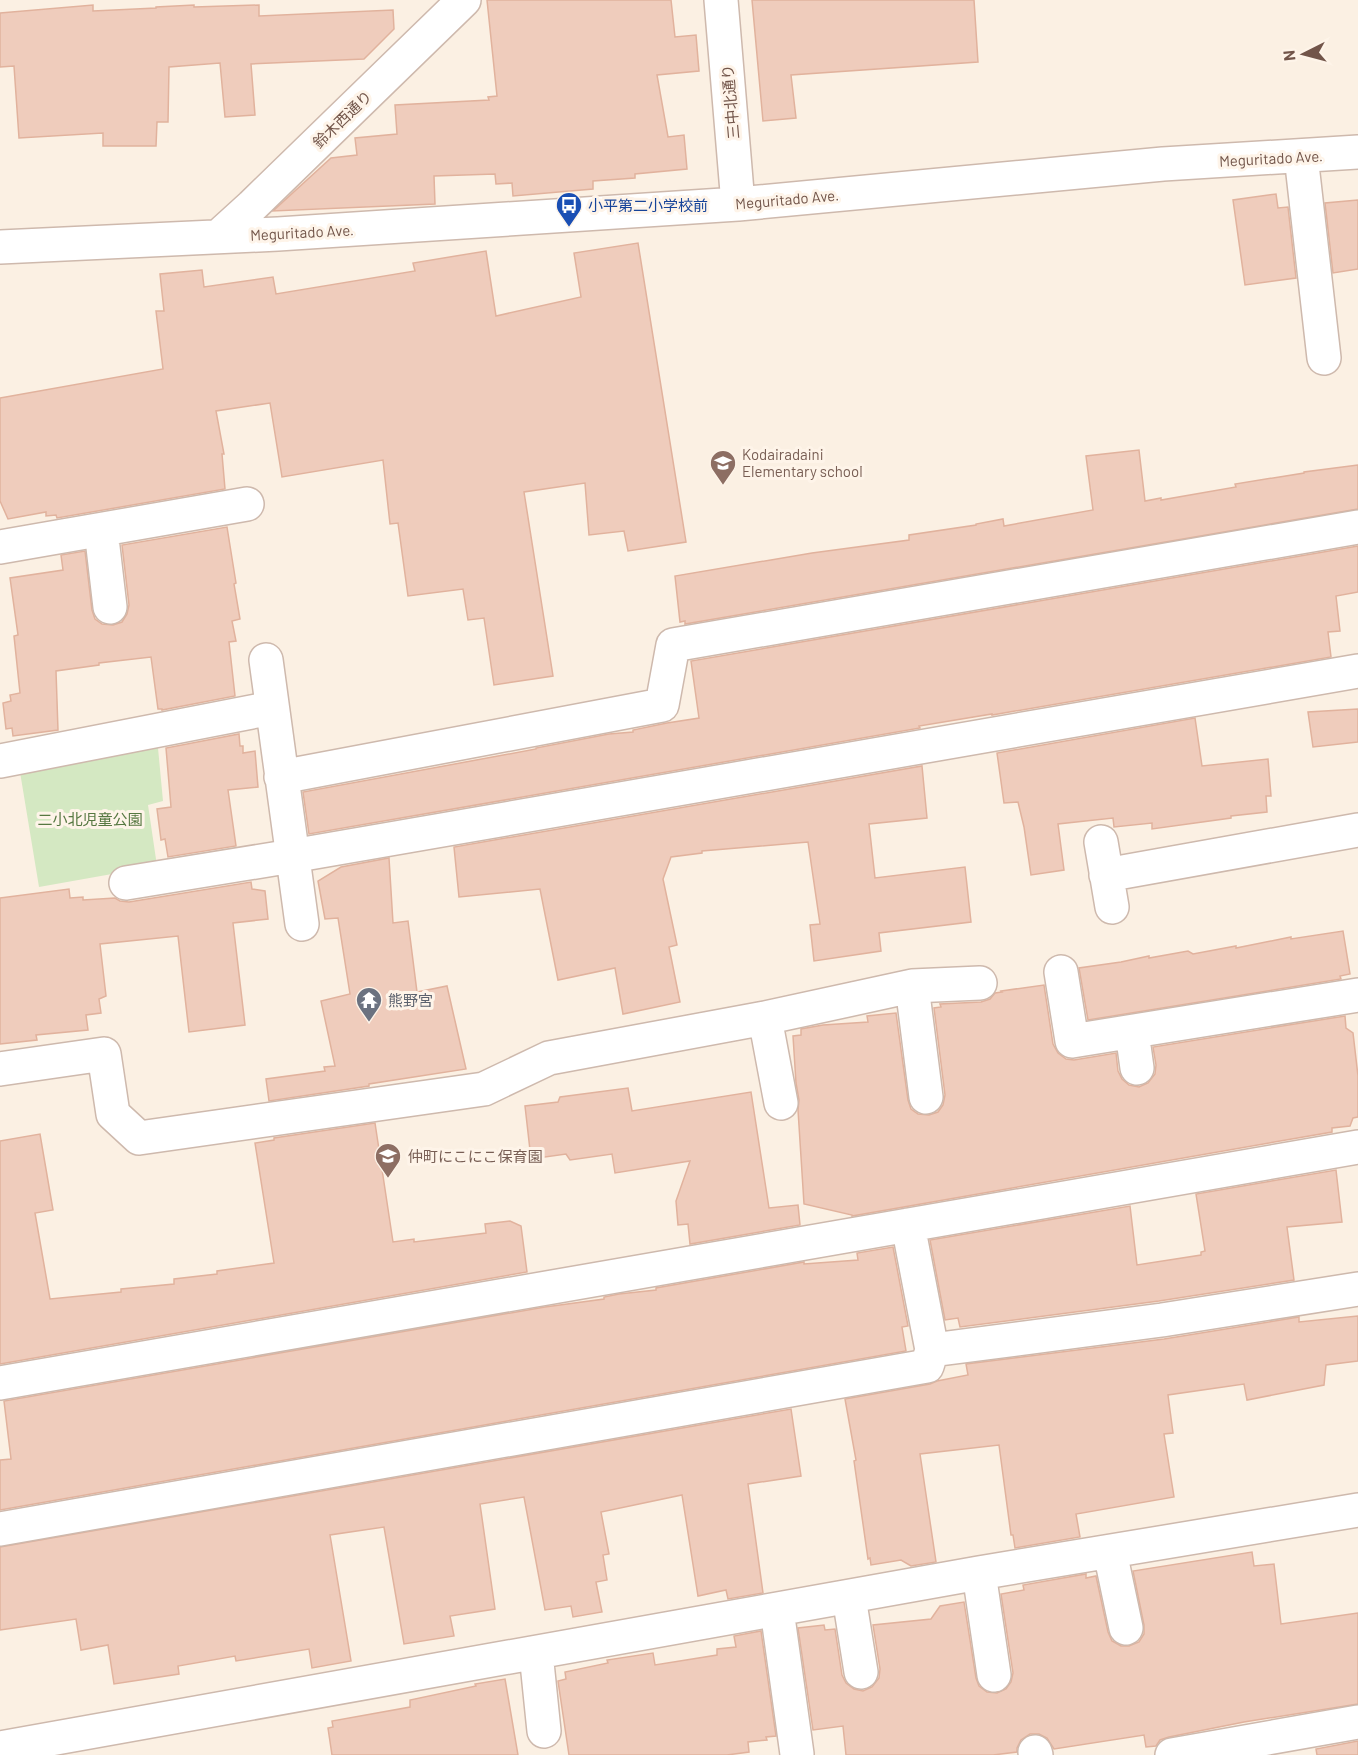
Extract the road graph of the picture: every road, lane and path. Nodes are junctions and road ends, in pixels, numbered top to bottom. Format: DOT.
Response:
graph roads {
  1 [pos="464,0"];
  2 [pos="721,0"];
  3 [pos="1358,152"];
  4 [pos="1301,156"];
  5 [pos="738,204"];
  6 [pos="219,236"];
  7 [pos="0,247"];
  8 [pos="1324,358"];
  9 [pos="247,504"];
  10 [pos="1358,527"];
  11 [pos="101,530"];
  12 [pos="0,547"];
  13 [pos="110,607"];
  14 [pos="266,660"];
  15 [pos="1358,670"];
  16 [pos="272,708"];
  17 [pos="0,761"];
  18 [pos="281,777"];
  19 [pos="1358,830"];
  20 [pos="1101,842"];
  21 [pos="292,856"];
  22 [pos="1106,875"];
  23 [pos="126,883"];
  24 [pos="1112,907"];
  25 [pos="302,924"];
  26 [pos="1061,972"];
  27 [pos="980,983"];
  28 [pos="912,986"];
  29 [pos="1358,994"];
  30 [pos="765,1018"];
  31 [pos="1132,1032"];
  32 [pos="1137,1068"];
  33 [pos="0,1069"];
  34 [pos="926,1097"];
  35 [pos="781,1103"];
  36 [pos="1358,1147"];
  37 [pos="908,1225"];
  38 [pos="1358,1289"];
  39 [pos="932,1350"];
  40 [pos="0,1383"];
  41 [pos="1358,1510"];
  42 [pos="0,1528"];
  43 [pos="1110,1552"];
  44 [pos="979,1573"];
  45 [pos="849,1597"];
  46 [pos="777,1610"];
  47 [pos="1126,1628"];
  48 [pos="536,1653"];
  49 [pos="861,1672"];
  50 [pos="994,1675"];
  51 [pos="1358,1722"];
  52 [pos="544,1731"];
  53 [pos="0,1748"];
  54 [pos="797,1754"];
  55 [pos="1172,1755"];
  1 -- 6 [label="street, 鈴木西通り"];
  2 -- 5 [label="street, 三中北通り"];
  3 -- 4 [label="street, Meguritado Ave."];
  4 -- 5 [label="street, Meguritado Ave."];
  4 -- 8 [label="street"];
  5 -- 6 [label="street, Meguritado Ave."];
  6 -- 7 [label="street, Meguritado Ave."];
  9 -- 11 [label="street"];
  10 -- 18 [label="street"];
  11 -- 12 [label="street"];
  11 -- 13 [label="street"];
  14 -- 16 [label="street"];
  15 -- 21 [label="street"];
  16 -- 17 [label="street"];
  16 -- 18 [label="street"];
  18 -- 21 [label="street"];
  19 -- 22 [label="street"];
  20 -- 22 [label="street"];
  21 -- 23 [label="street"];
  21 -- 25 [label="street"];
  22 -- 24 [label="street"];
  26 -- 31 [label="street"];
  27 -- 28 [label="street"];
  28 -- 30 [label="street"];
  28 -- 34 [label="street"];
  29 -- 31 [label="street"];
  30 -- 33 [label="street"];
  30 -- 35 [label="street"];
  31 -- 32 [label="street"];
  36 -- 37 [label="street"];
  37 -- 39 [label="street"];
  37 -- 40 [label="street"];
  38 -- 39 [label="street"];
  39 -- 42 [label="street"];
  41 -- 43 [label="street"];
  43 -- 44 [label="street"];
  43 -- 47 [label="street"];
  44 -- 45 [label="street"];
  44 -- 50 [label="street"];
  45 -- 46 [label="street"];
  45 -- 49 [label="street"];
  46 -- 48 [label="street"];
  46 -- 54 [label="street"];
  48 -- 52 [label="street"];
  48 -- 53 [label="street"];
  51 -- 55 [label="street"];
}
